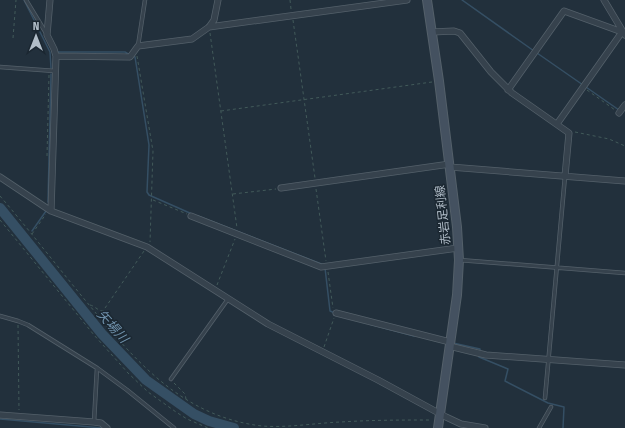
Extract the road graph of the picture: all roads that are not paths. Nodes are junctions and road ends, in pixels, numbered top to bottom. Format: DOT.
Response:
graph roads {
  1 [pos="26,0"];
  2 [pos="50,0"];
  3 [pos="145,0"];
  4 [pos="218,0"];
  5 [pos="407,0"];
  6 [pos="427,0"];
  7 [pos="604,0"];
  8 [pos="209,27"];
  9 [pos="432,32"];
  10 [pos="623,34"];
  11 [pos="47,35"];
  12 [pos="137,48"];
  13 [pos="56,56"];
  14 [pos="0,67"];
  15 [pos="52,70"];
  16 [pos="508,90"];
  17 [pos="558,124"];
  18 [pos="450,165"];
  19 [pos="565,176"];
  20 [pos="0,177"];
  21 [pos="625,181"];
  22 [pos="281,188"];
  23 [pos="51,210"];
  24 [pos="191,216"];
  25 [pos="458,248"];
  26 [pos="459,260"];
  27 [pos="557,267"];
  28 [pos="625,273"];
  29 [pos="228,299"];
  30 [pos="336,313"];
  31 [pos="0,316"];
  32 [pos="450,344"];
  33 [pos="549,359"];
  34 [pos="625,365"];
  35 [pos="97,368"];
  36 [pos="171,378"];
  37 [pos="545,398"];
  38 [pos="551,407"];
  39 [pos="440,413"];
  40 [pos="0,415"];
  41 [pos="94,422"];
  42 [pos="437,424"];
  43 [pos="107,428"];
  44 [pos="174,428"];
  45 [pos="485,428"];
  46 [pos="539,428"];
  1 -- 11 [label="lane"];
  2 -- 11 [label="street"];
  3 -- 12 [label="lane"];
  4 -- 8 [label="street"];
  5 -- 8 [label="street"];
  6 -- 9 [label="main road, 赤岩足利線"];
  7 -- 10 [label="street"];
  8 -- 12 [label="street"];
  9 -- 16 [label="street"];
  9 -- 18 [label="main road, 赤岩足利線"];
  10 -- 16 [label="street"];
  10 -- 17 [label="street"];
  11 -- 13 [label="street"];
  12 -- 13 [label="street"];
  13 -- 15 [label="street"];
  14 -- 15 [label="lane"];
  15 -- 23 [label="street"];
  16 -- 17 [label="street"];
  17 -- 19 [label="street"];
  18 -- 19 [label="street"];
  18 -- 22 [label="street"];
  18 -- 25 [label="main road, 赤岩足利線"];
  19 -- 21 [label="street"];
  19 -- 27 [label="lane"];
  20 -- 23 [label="street"];
  23 -- 29 [label="street"];
  24 -- 25 [label="street"];
  25 -- 26 [label="main road, 赤岩足利線"];
  26 -- 27 [label="lane"];
  26 -- 32 [label="main road, 赤岩足利線"];
  27 -- 28 [label="lane"];
  27 -- 33 [label="lane"];
  29 -- 36 [label="lane"];
  29 -- 39 [label="street"];
  30 -- 32 [label="street"];
  31 -- 35 [label="lane"];
  32 -- 33 [label="street"];
  32 -- 39 [label="main road, 赤岩足利線"];
  33 -- 34 [label="street"];
  33 -- 37 [label="lane"];
  35 -- 41 [label="lane"];
  35 -- 44 [label="lane"];
  38 -- 46 [label="lane"];
  39 -- 42 [label="main road, 赤岩足利線"];
  39 -- 45 [label="street"];
  40 -- 41 [label="street"];
  41 -- 43 [label="street"];
}
